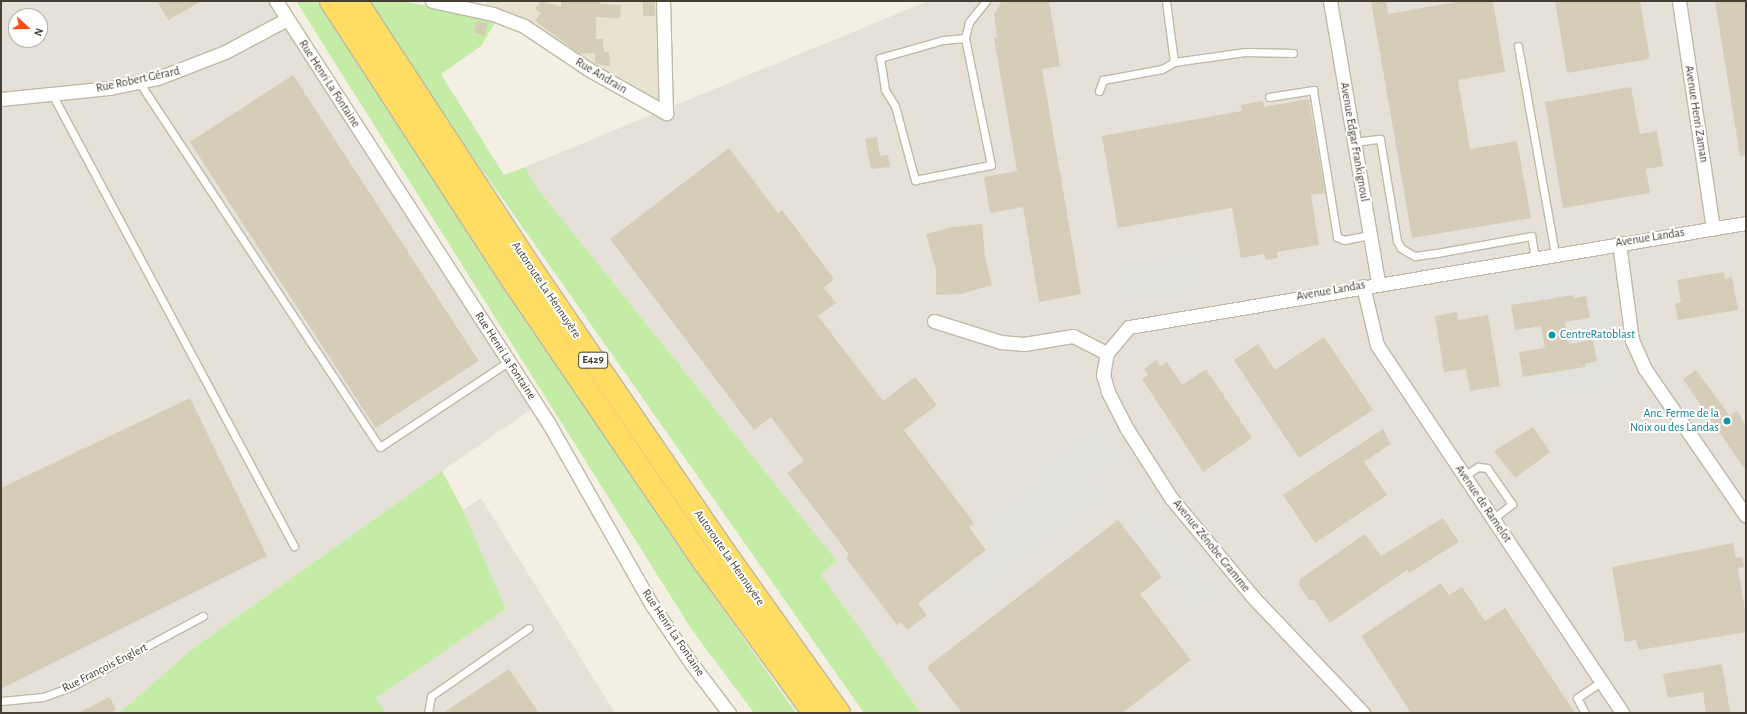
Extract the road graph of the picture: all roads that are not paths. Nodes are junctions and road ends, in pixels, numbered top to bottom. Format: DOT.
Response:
graph roads {
  1 [pos="276,1"];
  2 [pos="331,1"];
  3 [pos="356,1"];
  4 [pos="432,1"];
  5 [pos="664,1"];
  6 [pos="986,1"];
  7 [pos="1166,1"];
  8 [pos="1330,1"];
  9 [pos="1679,1"];
  10 [pos="287,19"];
  11 [pos="965,38"];
  12 [pos="1518,46"];
  13 [pos="1293,53"];
  14 [pos="1174,62"];
  15 [pos="140,82"];
  16 [pos="1099,91"];
  17 [pos="52,94"];
  18 [pos="1269,97"];
  19 [pos="1,99"];
  20 [pos="1354,142"];
  21 [pos="1746,222"];
  22 [pos="1713,228"];
  23 [pos="1370,235"];
  24 [pos="1618,243"];
  25 [pos="1554,254"];
  26 [pos="1535,257"];
  27 [pos="1378,283"];
  28 [pos="1363,286"];
  29 [pos="934,321"];
  30 [pos="1108,353"];
  31 [pos="508,362"];
  32 [pos="1464,476"];
  33 [pos="1746,516"];
  34 [pos="1493,519"];
  35 [pos="294,546"];
  36 [pos="203,616"];
  37 [pos="529,628"];
  38 [pos="1602,681"];
  39 [pos="1,701"];
  40 [pos="428,713"];
  41 [pos="729,713"];
  42 [pos="814,713"];
  43 [pos="839,713"];
  44 [pos="1363,713"];
  45 [pos="1585,713"];
  46 [pos="1622,713"];
  1 -- 10 [label="street, Rue Henri La Fontaine"];
  2 -- 42 [label="highway, Autoroute La Hennuyère / E429"];
  3 -- 43 [label="highway, Autoroute La Hennuyère / E429"];
  4 -- 5 [label="street, Rue Andrain"];
  6 -- 11 [label="lane"];
  7 -- 14 [label="lane"];
  8 -- 20 [label="street, Avenue Edgar Frankignoul"];
  9 -- 22 [label="street, Avenue Henri Zaman"];
  10 -- 15 [label="street, Rue Robert Gérard"];
  10 -- 31 [label="street, Rue Henri La Fontaine"];
  11 -- 11 [label="lane"];
  12 -- 25 [label="lane"];
  13 -- 14 [label="lane"];
  14 -- 16 [label="lane"];
  15 -- 17 [label="street, Rue Robert Gérard"];
  15 -- 31 [label="lane"];
  17 -- 19 [label="street, Rue Robert Gérard"];
  17 -- 35 [label="lane"];
  18 -- 23 [label="lane"];
  20 -- 23 [label="street, Avenue Edgar Frankignoul"];
  20 -- 26 [label="lane"];
  21 -- 22 [label="street, Avenue Landas"];
  22 -- 24 [label="street, Avenue Landas"];
  23 -- 27 [label="street, Avenue Edgar Frankignoul"];
  24 -- 25 [label="street, Avenue Landas"];
  24 -- 33 [label="street"];
  25 -- 26 [label="street, Avenue Landas"];
  26 -- 27 [label="street, Avenue Landas"];
  27 -- 28 [label="street, Avenue Landas"];
  28 -- 30 [label="street, Avenue Landas"];
  28 -- 32 [label="street, Avenue de Ramelot"];
  29 -- 30 [label="street"];
  30 -- 44 [label="street, Avenue Zénobe Gramme"];
  31 -- 41 [label="street, Rue Henri La Fontaine"];
  32 -- 34 [label="street, Avenue de Ramelot"];
  32 -- 34 [label="lane"];
  34 -- 38 [label="street, Avenue de Ramelot"];
  36 -- 39 [label="lane, Rue François Englert"];
  37 -- 40 [label="lane"];
  38 -- 45 [label="lane"];
  38 -- 46 [label="street, Avenue de Ramelot"];
}
